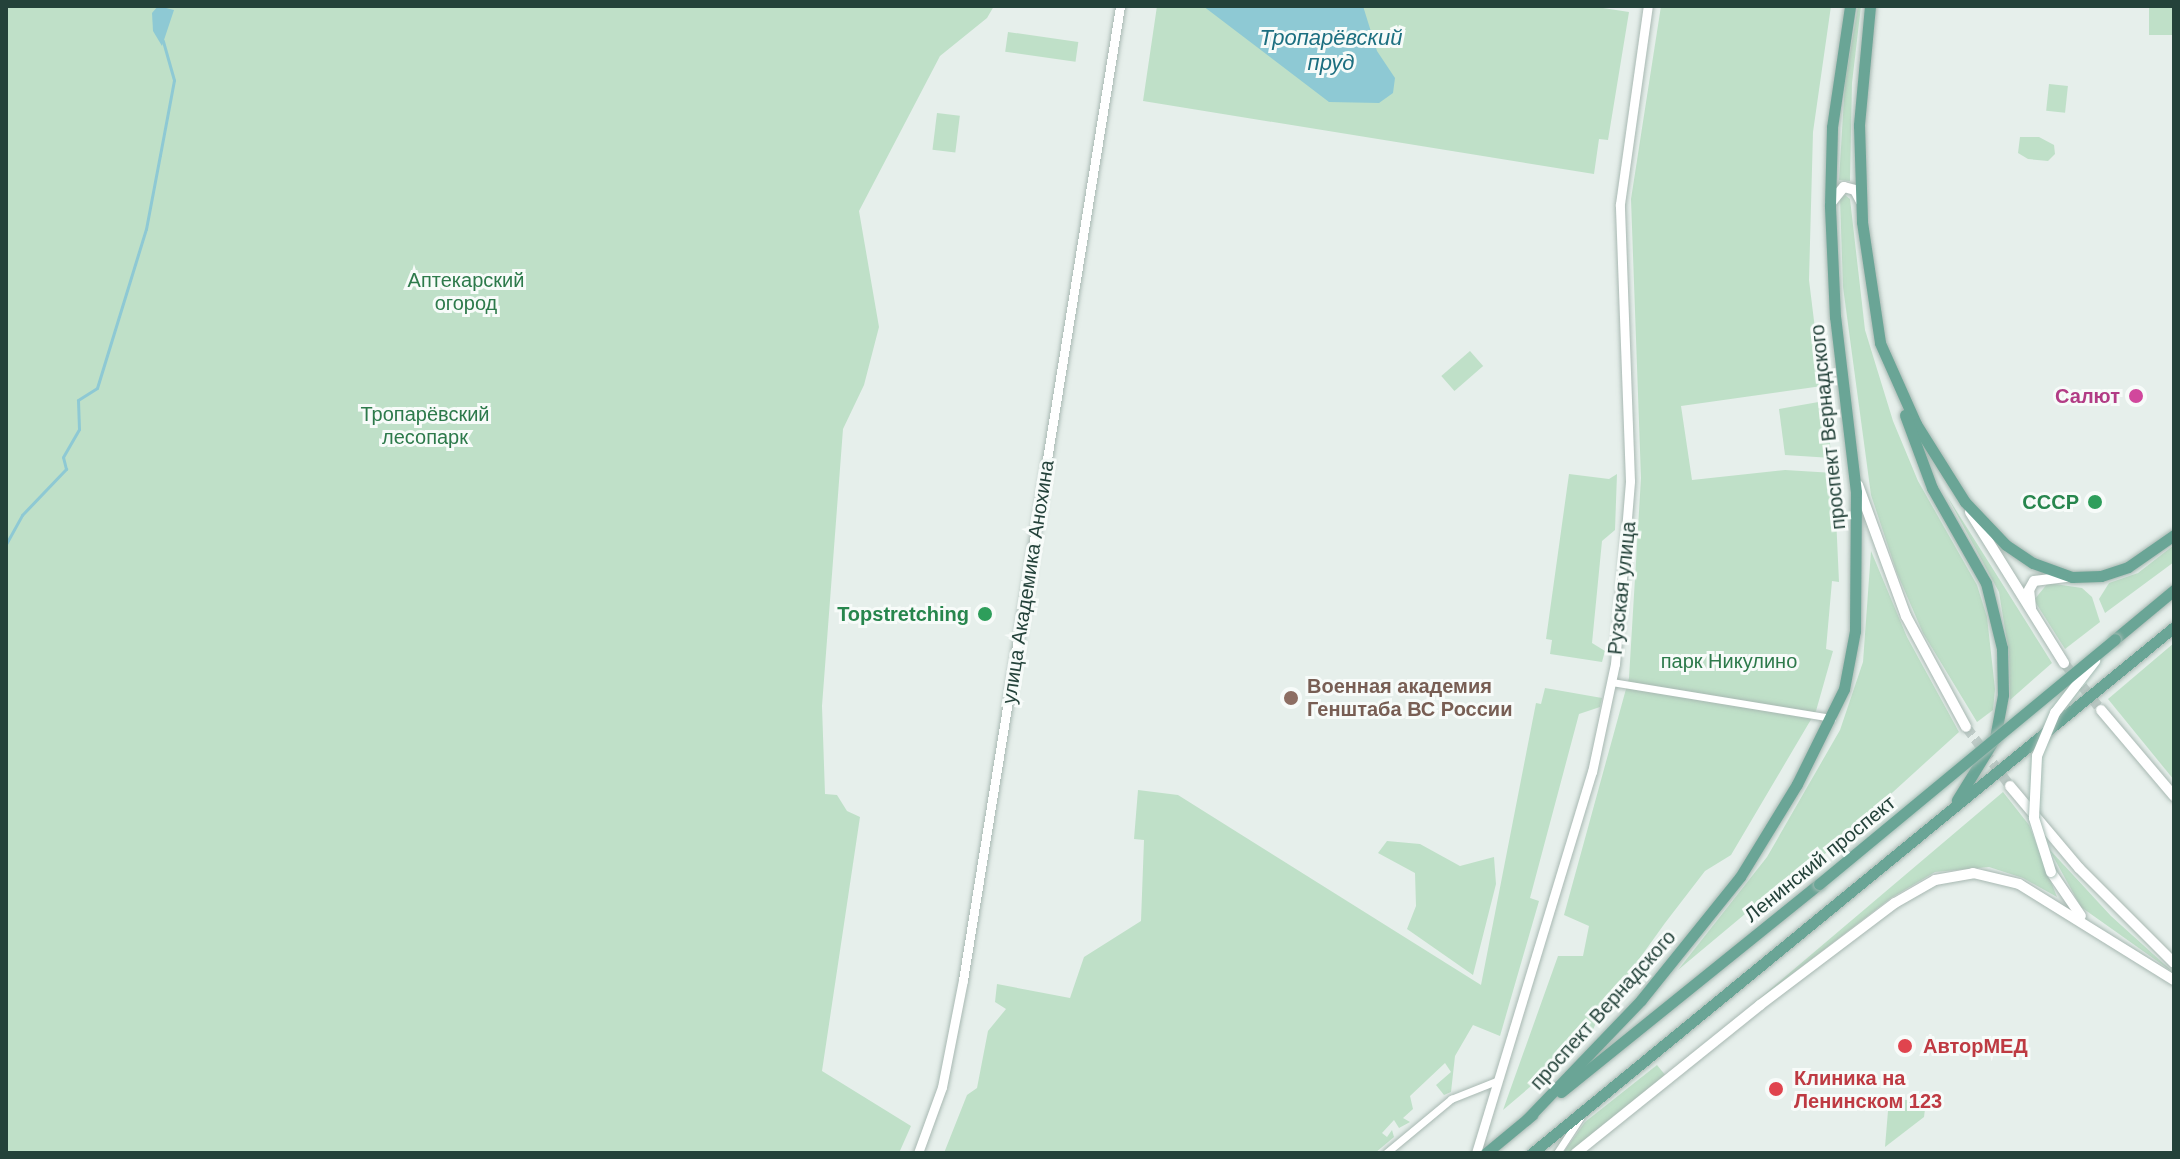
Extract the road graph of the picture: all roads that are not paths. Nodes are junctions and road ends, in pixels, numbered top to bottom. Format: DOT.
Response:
graph roads {
  1 [pos="1120,6"];
  2 [pos="1648,6"];
  3 [pos="1850,6"];
  4 [pos="1870,6"];
  5 [pos="1861,204"];
  6 [pos="1830,205"];
  7 [pos="1892,376"];
  8 [pos="1854,467"];
  9 [pos="1965,502"];
  10 [pos="2174,535"];
  11 [pos="2072,577"];
  12 [pos="2174,590"];
  13 [pos="2035,617"];
  14 [pos="2174,627"];
  15 [pos="2115,639"];
  16 [pos="2064,663"];
  17 [pos="1612,682"];
  18 [pos="2101,710"];
  19 [pos="1832,718"];
  20 [pos="1966,727"];
  21 [pos="2010,786"];
  22 [pos="2174,796"];
  23 [pos="1946,815"];
  24 [pos="2101,932"];
  25 [pos="2174,963"];
  26 [pos="2174,980"];
  27 [pos="1498,1079"];
  28 [pos="1586,1110"];
  29 [pos="1526,1120"];
  30 [pos="918,1153"];
  31 [pos="1386,1153"];
  32 [pos="1476,1153"];
  33 [pos="1486,1153"];
  34 [pos="1532,1153"];
  35 [pos="1557,1153"];
  36 [pos="1576,1153"];
  1 -- 30 [label="street, улица Академика Анохина"];
  2 -- 17 [label="street, Рузская улица"];
  3 -- 6 [label="main road, проспект Вернадского"];
  4 -- 5 [label="main road"];
  5 -- 6 [label="main road"];
  5 -- 7 [label="main road"];
  6 -- 8 [label="main road, проспект Вернадского"];
  7 -- 9 [label="main road"];
  7 -- 23 [label="main road"];
  8 -- 19 [label="main road, проспект Вернадского"];
  8 -- 20 [label="main road"];
  9 -- 11 [label="main road"];
  9 -- 13 [label="main road"];
  10 -- 11 [label="main road"];
  11 -- 13 [label="main road"];
  12 -- 15 [label="main road, Ленинский проспект"];
  13 -- 16 [label="main road"];
  14 -- 23 [label="main road"];
  15 -- 24 [label="main road, bridge"];
  15 -- 29 [label="main road, Ленинский проспект, bridge"];
  17 -- 19 [label="street"];
  17 -- 27 [label="street, Рузская улица"];
  18 -- 22 [label="main road"];
  19 -- 29 [label="main road, проспект Вернадского"];
  21 -- 25 [label="main road"];
  23 -- 28 [label="main road"];
  24 -- 26 [label="main road"];
  24 -- 36 [label="main road"];
  27 -- 31 [label="street"];
  27 -- 32 [label="street, Рузская улица"];
  28 -- 34 [label="main road"];
  28 -- 35 [label="street"];
  29 -- 33 [label="main road, Ленинский проспект"];
}
